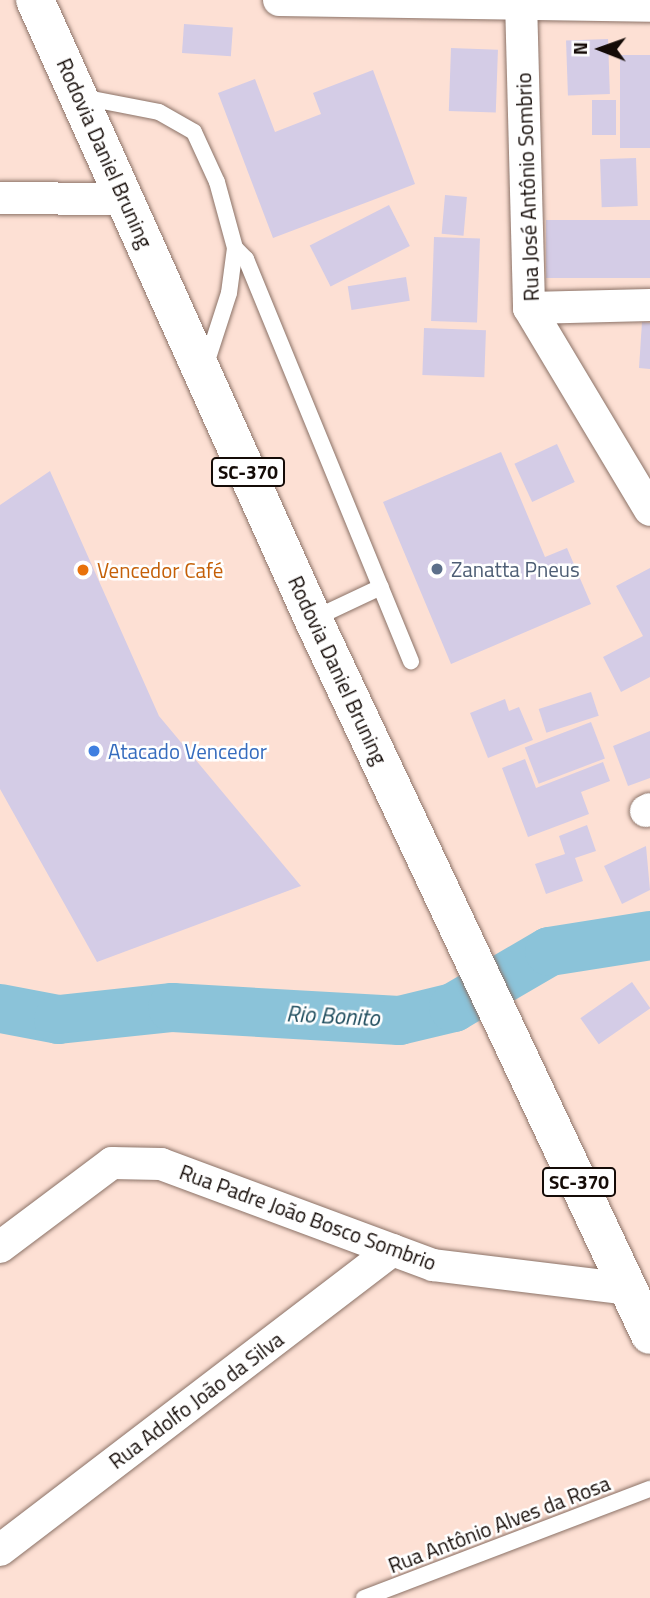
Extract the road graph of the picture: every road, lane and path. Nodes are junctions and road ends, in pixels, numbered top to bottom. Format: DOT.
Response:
graph roads {
  1 [pos="35,0"];
  2 [pos="279,0"];
  3 [pos="521,2"];
  4 [pos="650,6"];
  5 [pos="79,97"];
  6 [pos="0,198"];
  7 [pos="126,199"];
  8 [pos="235,248"];
  9 [pos="650,305"];
  10 [pos="529,308"];
  11 [pos="204,370"];
  12 [pos="650,510"];
  13 [pos="381,587"];
  14 [pos="313,619"];
  15 [pos="411,662"];
  16 [pos="0,1247"];
  17 [pos="392,1250"];
  18 [pos="629,1289"];
  19 [pos="650,1335"];
  20 [pos="650,1489"];
  21 [pos="0,1550"];
  22 [pos="364,1598"];
  1 -- 5 [label="main road, Rodovia Daniel Bruning / SC-370"];
  2 -- 3 [label="street"];
  3 -- 4 [label="street"];
  3 -- 10 [label="street, Rua José Antônio Sombrio"];
  5 -- 7 [label="main road, Rodovia Daniel Bruning / SC-370"];
  5 -- 8 [label="lane"];
  6 -- 7 [label="street"];
  7 -- 11 [label="main road, Rodovia Daniel Bruning / SC-370"];
  8 -- 11 [label="lane"];
  8 -- 13 [label="lane"];
  9 -- 10 [label="street"];
  10 -- 12 [label="street, Rua José Antônio Sombrio"];
  11 -- 14 [label="main road, Rodovia Daniel Bruning / SC-370"];
  13 -- 14 [label="lane"];
  13 -- 15 [label="lane"];
  14 -- 18 [label="main road, Rodovia Daniel Bruning / SC-370"];
  16 -- 17 [label="street, Rua Padre João Bosco Sombrio"];
  17 -- 18 [label="street, Rua Padre João Bosco Sombrio"];
  17 -- 21 [label="street, Rua Adolfo João da Silva"];
  18 -- 19 [label="main road, Rodovia Daniel Bruning / SC-370"];
  20 -- 22 [label="lane, Rua Antônio Alves da Rosa"];
}
